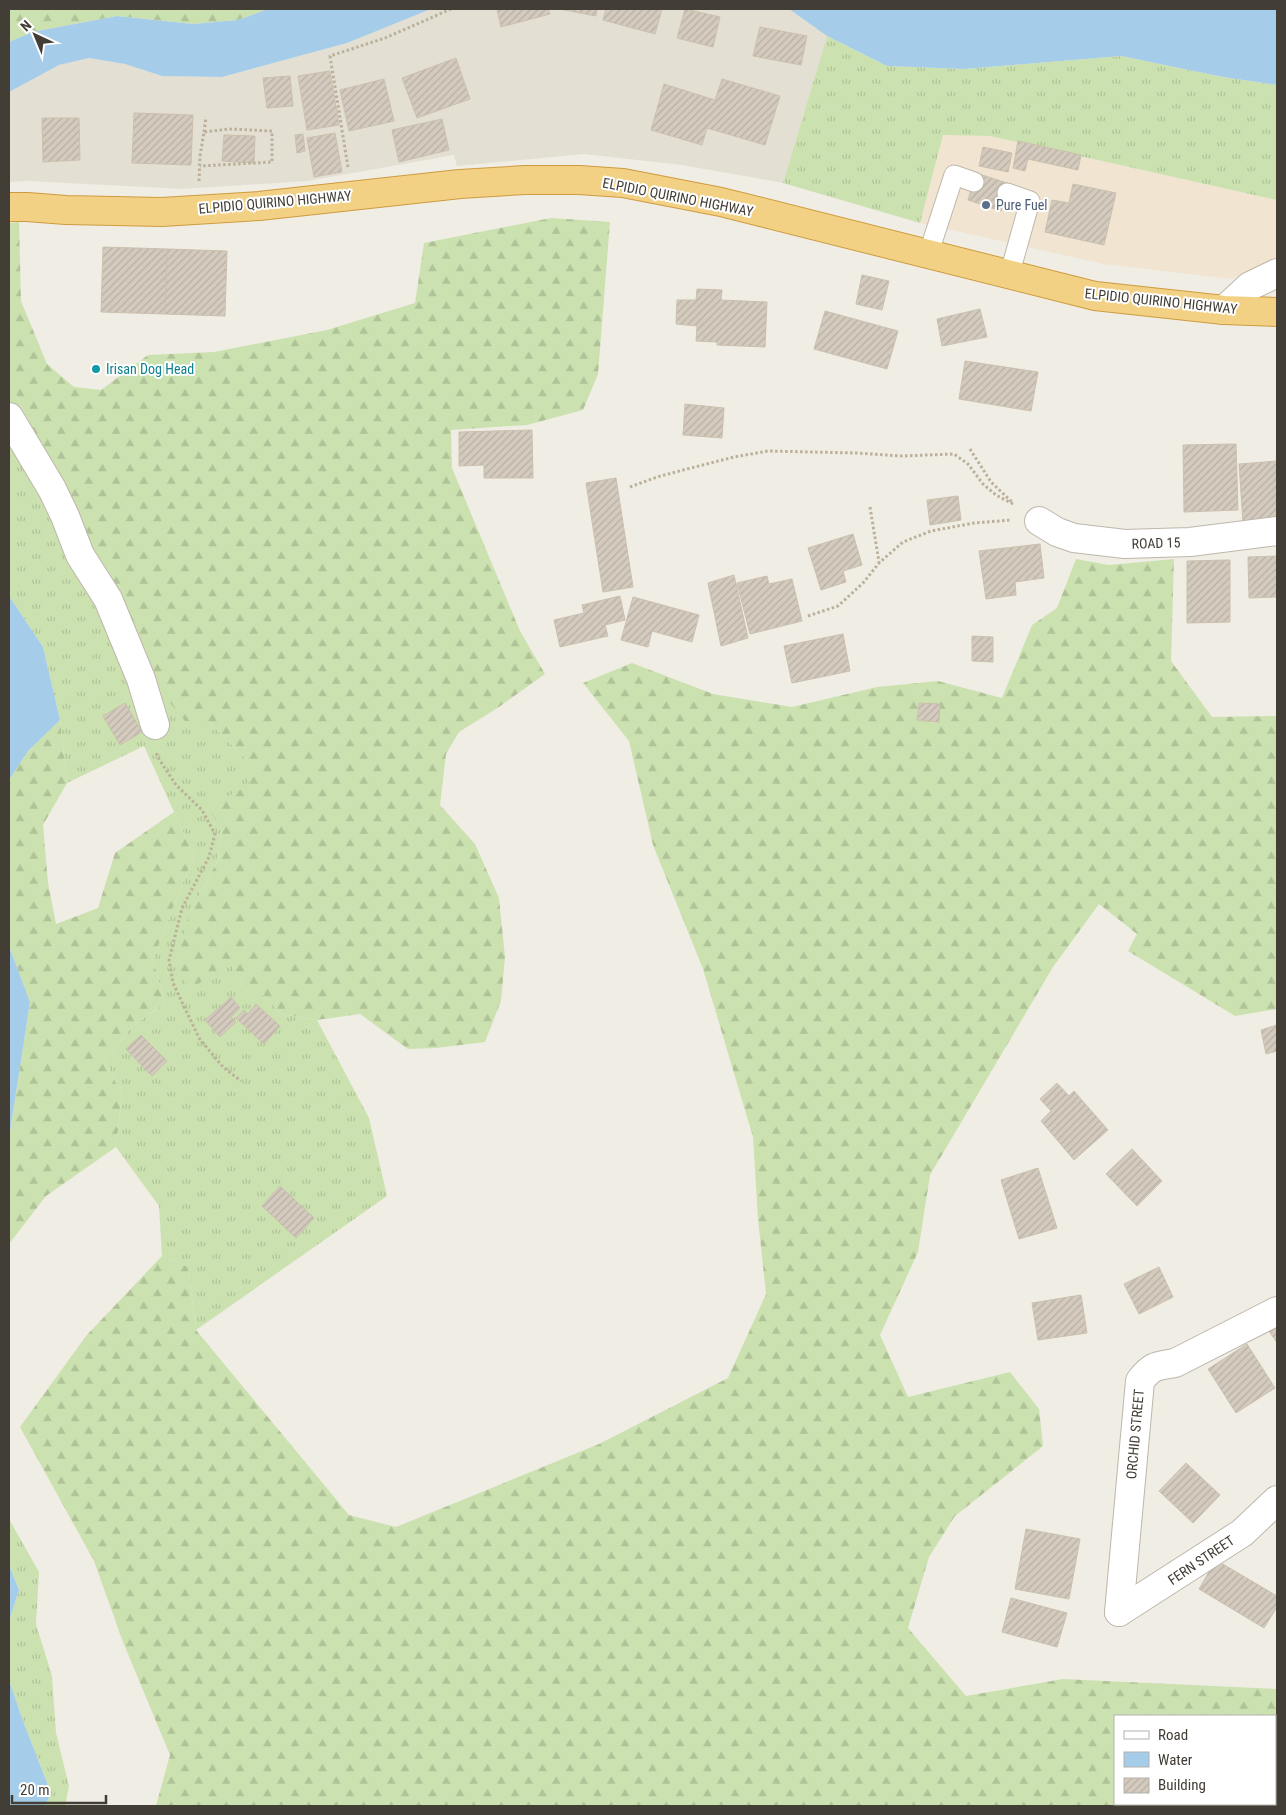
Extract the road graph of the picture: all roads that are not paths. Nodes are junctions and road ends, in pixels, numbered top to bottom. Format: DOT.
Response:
graph roads {
  1 [pos="972,186"];
  2 [pos="1005,197"];
  3 [pos="9,207"];
  4 [pos="928,255"];
  5 [pos="1277,273"];
  6 [pos="1009,276"];
  7 [pos="1224,310"];
  8 [pos="1277,312"];
  9 [pos="9,417"];
  10 [pos="1039,521"];
  11 [pos="1277,532"];
  12 [pos="155,725"];
  13 [pos="1277,1311"];
  14 [pos="1277,1500"];
  15 [pos="1119,1612"];
  1 -- 4 [label="lane"];
  2 -- 6 [label="lane"];
  3 -- 4 [label="highway, ELPIDIO QUIRINO HIGHWAY"];
  4 -- 6 [label="highway, ELPIDIO QUIRINO HIGHWAY"];
  5 -- 7 [label="street"];
  6 -- 7 [label="highway, ELPIDIO QUIRINO HIGHWAY"];
  7 -- 8 [label="highway, ELPIDIO QUIRINO HIGHWAY"];
  9 -- 12 [label="street"];
  10 -- 11 [label="street, ROAD 15"];
  13 -- 15 [label="street, ORCHID STREET"];
  14 -- 15 [label="street, FERN STREET"];
}
